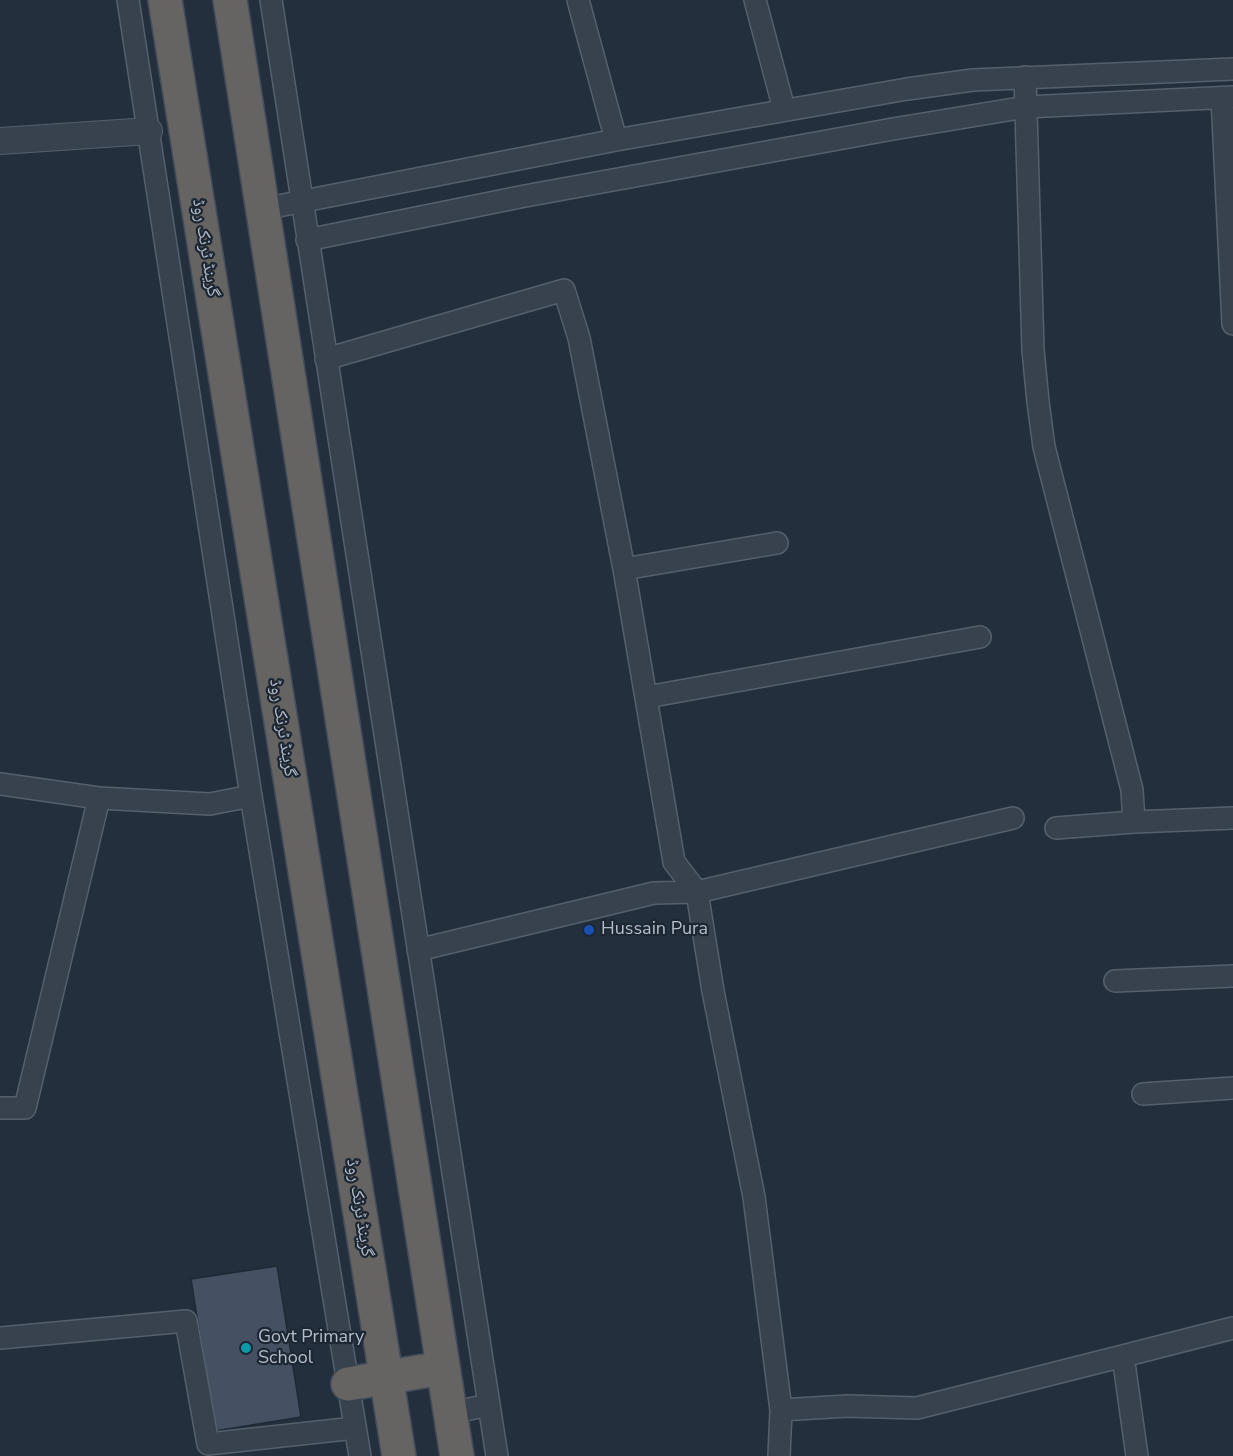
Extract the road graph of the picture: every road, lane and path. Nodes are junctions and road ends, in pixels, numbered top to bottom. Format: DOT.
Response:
graph roads {
  1 [pos="128,0"];
  2 [pos="165,0"];
  3 [pos="230,0"];
  4 [pos="271,0"];
  5 [pos="578,0"];
  6 [pos="755,0"];
  7 [pos="1233,69"];
  8 [pos="1025,77"];
  9 [pos="1227,97"];
  10 [pos="1026,107"];
  11 [pos="784,110"];
  12 [pos="149,130"];
  13 [pos="616,140"];
  14 [pos="0,141"];
  15 [pos="301,201"];
  16 [pos="263,209"];
  17 [pos="307,240"];
  18 [pos="1233,324"];
  19 [pos="326,359"];
  20 [pos="777,543"];
  21 [pos="624,569"];
  22 [pos="980,637"];
  23 [pos="647,697"];
  24 [pos="0,784"];
  25 [pos="251,796"];
  26 [pos="99,798"];
  27 [pos="1013,818"];
  28 [pos="1233,818"];
  29 [pos="1134,822"];
  30 [pos="1056,828"];
  31 [pos="698,892"];
  32 [pos="418,950"];
  33 [pos="1233,976"];
  34 [pos="1115,981"];
  35 [pos="1233,1088"];
  36 [pos="1143,1094"];
  37 [pos="0,1107"];
  38 [pos="1233,1328"];
  39 [pos="0,1338"];
  40 [pos="1123,1356"];
  41 [pos="442,1368"];
  42 [pos="387,1377"];
  43 [pos="348,1384"];
  44 [pos="489,1405"];
  45 [pos="781,1410"];
  46 [pos="450,1413"];
  47 [pos="356,1428"];
  48 [pos="360,1456"];
  49 [pos="399,1456"];
  50 [pos="457,1456"];
  51 [pos="497,1456"];
  52 [pos="779,1456"];
  53 [pos="1137,1456"];
  1 -- 12 [label="street"];
  2 -- 42 [label="highway, گرینڈ ٹرنک روڈ"];
  3 -- 16 [label="highway"];
  4 -- 15 [label="street"];
  5 -- 13 [label="street"];
  6 -- 11 [label="street"];
  7 -- 8 [label="street"];
  8 -- 10 [label="street"];
  8 -- 11 [label="street"];
  9 -- 10 [label="street"];
  9 -- 18 [label="street"];
  10 -- 17 [label="street"];
  10 -- 29 [label="street"];
  11 -- 13 [label="street"];
  12 -- 14 [label="street"];
  12 -- 25 [label="street"];
  13 -- 15 [label="street"];
  15 -- 16 [label="street"];
  15 -- 17 [label="street"];
  16 -- 41 [label="highway"];
  17 -- 19 [label="street"];
  19 -- 21 [label="street"];
  19 -- 32 [label="street"];
  20 -- 21 [label="street"];
  21 -- 23 [label="street"];
  22 -- 23 [label="street"];
  23 -- 31 [label="street"];
  24 -- 26 [label="street"];
  25 -- 26 [label="street"];
  25 -- 43 [label="street"];
  26 -- 37 [label="street"];
  27 -- 31 [label="street"];
  28 -- 29 [label="street"];
  29 -- 30 [label="street"];
  31 -- 32 [label="street"];
  31 -- 45 [label="street"];
  32 -- 44 [label="street"];
  33 -- 34 [label="street"];
  35 -- 36 [label="street"];
  38 -- 40 [label="street"];
  39 -- 47 [label="street"];
  40 -- 45 [label="street"];
  40 -- 53 [label="street"];
  41 -- 42 [label="highway"];
  41 -- 46 [label="highway"];
  42 -- 43 [label="highway"];
  42 -- 49 [label="highway, گرینڈ ٹرنک روڈ"];
  43 -- 47 [label="street"];
  44 -- 46 [label="street"];
  44 -- 51 [label="street"];
  45 -- 52 [label="street"];
  46 -- 50 [label="highway"];
  47 -- 48 [label="street"];
}
